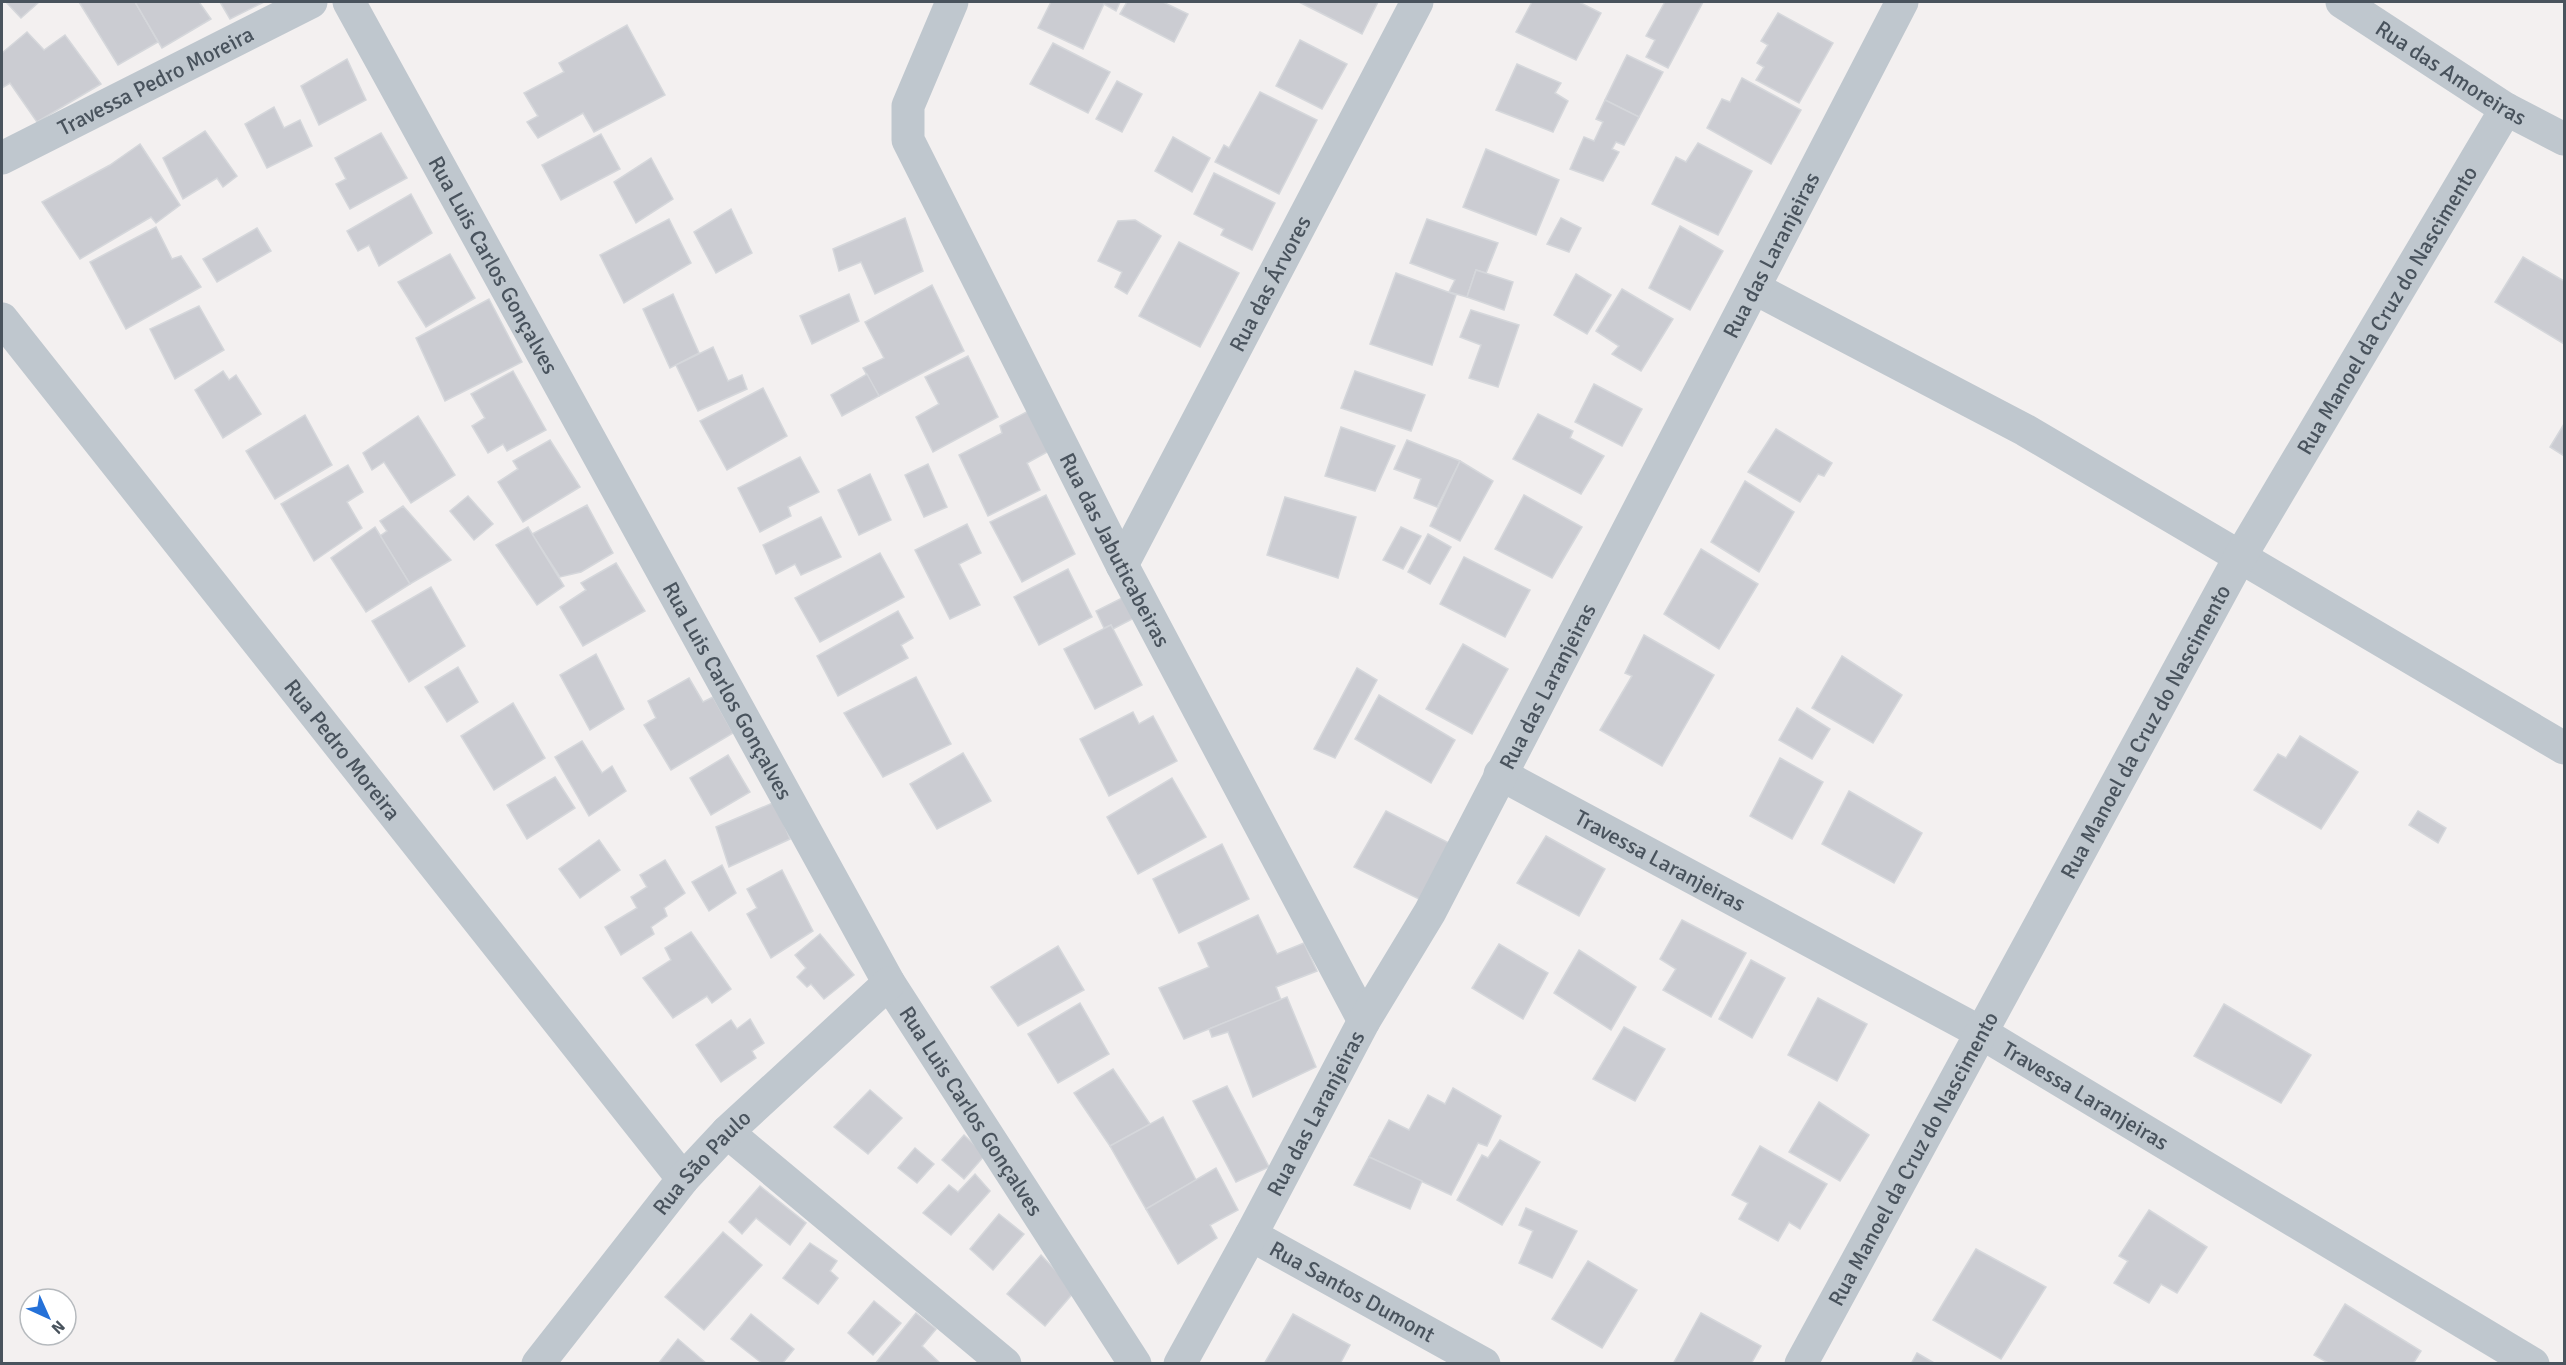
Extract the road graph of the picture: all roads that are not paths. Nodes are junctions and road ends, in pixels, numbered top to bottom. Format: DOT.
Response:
graph roads {
  1 [pos="311,2"];
  2 [pos="349,2"];
  3 [pos="952,2"];
  4 [pos="1417,2"];
  5 [pos="1902,2"];
  6 [pos="2342,2"];
  7 [pos="2506,109"];
  8 [pos="2565,139"];
  9 [pos="2,158"];
  10 [pos="1754,288"];
  11 [pos="2,319"];
  12 [pos="2240,558"];
  13 [pos="1122,564"];
  14 [pos="2565,748"];
  15 [pos="1500,774"];
  16 [pos="889,983"];
  17 [pos="1364,1021"];
  18 [pos="1980,1032"];
  19 [pos="727,1132"];
  20 [pos="683,1179"];
  21 [pos="1251,1235"];
  22 [pos="538,1364"];
  23 [pos="1005,1364"];
  24 [pos="1135,1364"];
  25 [pos="1180,1364"];
  26 [pos="1484,1364"];
  27 [pos="1801,1364"];
  28 [pos="2533,1364"];
  1 -- 9 [label="street, Travessa Pedro Moreira"];
  2 -- 16 [label="street, Rua Luis Carlos Gonçalves"];
  3 -- 13 [label="street, Rua das Jabuticabeiras"];
  4 -- 13 [label="street, Rua das Árvores"];
  5 -- 10 [label="street, Rua das Laranjeiras"];
  6 -- 7 [label="street, Rua das Amoreiras"];
  7 -- 8 [label="street, Rua das Amoreiras"];
  7 -- 12 [label="street, Rua Manoel da Cruz do Nascimento"];
  10 -- 12 [label="street"];
  10 -- 15 [label="street, Rua das Laranjeiras"];
  11 -- 20 [label="street, Rua Pedro Moreira"];
  12 -- 14 [label="street"];
  12 -- 18 [label="street, Rua Manoel da Cruz do Nascimento"];
  13 -- 17 [label="street, Rua das Jabuticabeiras"];
  15 -- 17 [label="street, Rua das Laranjeiras"];
  15 -- 18 [label="street, Travessa Laranjeiras"];
  16 -- 19 [label="street, Rua São Paulo"];
  16 -- 24 [label="street, Rua Luis Carlos Gonçalves"];
  17 -- 21 [label="street, Rua das Laranjeiras"];
  18 -- 27 [label="street, Rua Manoel da Cruz do Nascimento"];
  18 -- 28 [label="street, Travessa Laranjeiras"];
  19 -- 20 [label="street, Rua São Paulo"];
  19 -- 23 [label="street"];
  20 -- 22 [label="street, Rua São Paulo"];
  21 -- 25 [label="street, Rua das Laranjeiras"];
  21 -- 26 [label="street, Rua Santos Dumont"];
}
